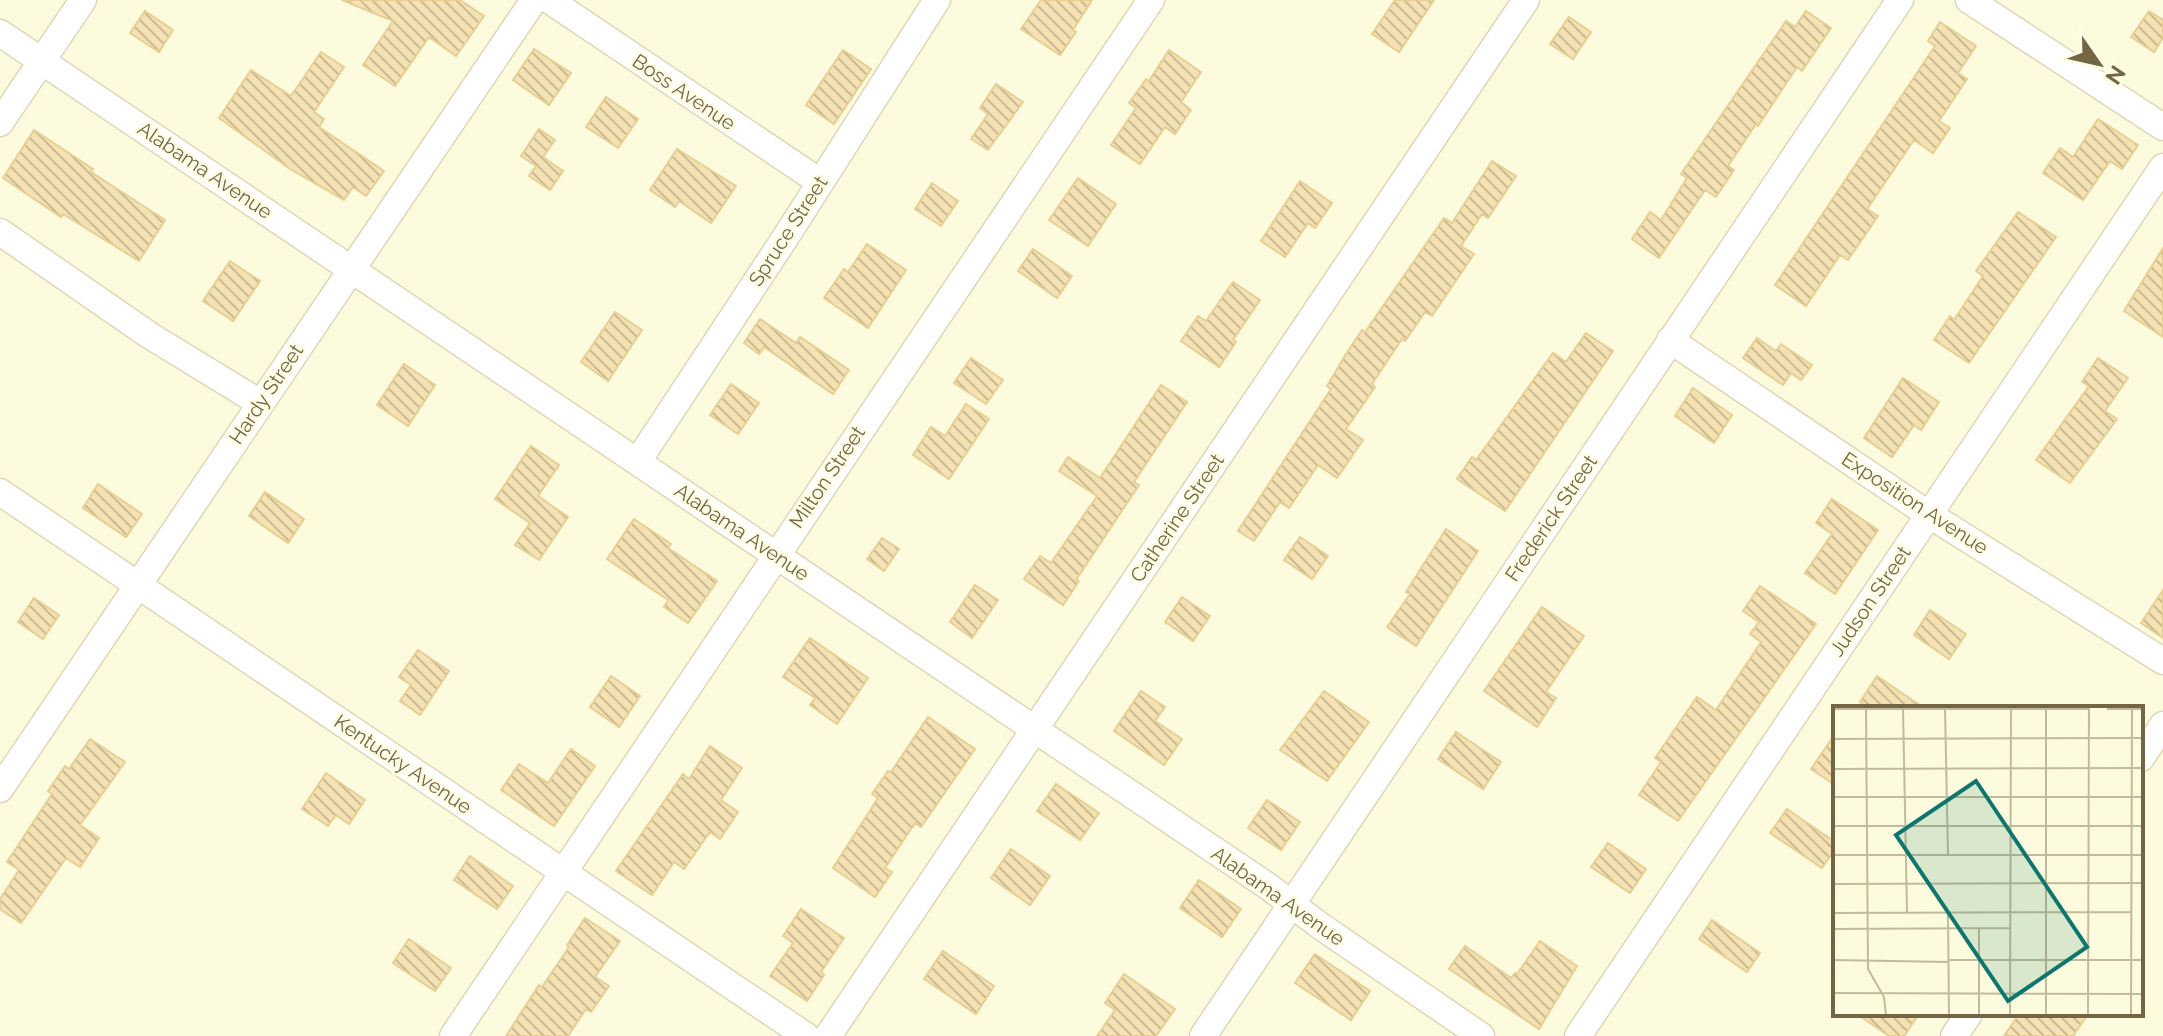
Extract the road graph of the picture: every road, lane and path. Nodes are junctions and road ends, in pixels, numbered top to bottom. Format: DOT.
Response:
graph roads {
  1 [pos="83,0"];
  2 [pos="534,0"];
  3 [pos="549,0"];
  4 [pos="937,0"];
  5 [pos="1151,0"];
  6 [pos="1526,0"];
  7 [pos="1900,0"];
  8 [pos="1969,0"];
  9 [pos="0,33"];
  10 [pos="42,62"];
  11 [pos="0,123"];
  12 [pos="2163,127"];
  13 [pos="2163,167"];
  14 [pos="820,182"];
  15 [pos="0,232"];
  16 [pos="351,268"];
  17 [pos="1670,340"];
  18 [pos="260,403"];
  19 [pos="638,461"];
  20 [pos="0,492"];
  21 [pos="1928,514"];
  22 [pos="775,555"];
  23 [pos="137,586"];
  24 [pos="2163,661"];
  25 [pos="2163,725"];
  26 [pos="1034,729"];
  27 [pos="2143,755"];
  28 [pos="0,789"];
  29 [pos="563,871"];
  30 [pos="1292,905"];
  31 [pos="1968,1016"];
  32 [pos="453,1036"];
  33 [pos="806,1036"];
  34 [pos="828,1036"];
  35 [pos="1203,1036"];
  36 [pos="1481,1036"];
  37 [pos="1578,1036"];
  38 [pos="1954,1036"];
  1 -- 10 [label="street"];
  2 -- 16 [label="street, Hardy Street"];
  3 -- 14 [label="street, Boss Avenue"];
  4 -- 14 [label="street, Spruce Street"];
  5 -- 22 [label="street, Milton Street"];
  6 -- 26 [label="street, Catherine Street"];
  7 -- 17 [label="street, Frederick Street"];
  8 -- 12 [label="street"];
  9 -- 10 [label="street, Alabama Avenue"];
  10 -- 11 [label="street"];
  10 -- 16 [label="street, Alabama Avenue"];
  13 -- 21 [label="street, Judson Street"];
  14 -- 19 [label="street, Spruce Street"];
  15 -- 18 [label="street"];
  16 -- 18 [label="street, Hardy Street"];
  16 -- 19 [label="street, Alabama Avenue"];
  17 -- 21 [label="street, Exposition Avenue"];
  17 -- 30 [label="street, Frederick Street"];
  18 -- 23 [label="street, Hardy Street"];
  19 -- 22 [label="street, Alabama Avenue"];
  20 -- 23 [label="street, Kentucky Avenue"];
  21 -- 24 [label="street, Exposition Avenue"];
  21 -- 37 [label="street, Judson Street"];
  22 -- 26 [label="street, Alabama Avenue"];
  22 -- 29 [label="street, Milton Street"];
  23 -- 28 [label="street, Hardy Street"];
  23 -- 29 [label="street, Kentucky Avenue"];
  25 -- 27 [label="street"];
  26 -- 30 [label="street, Alabama Avenue"];
  26 -- 34 [label="street, Catherine Street"];
  29 -- 32 [label="street, Milton Street"];
  29 -- 33 [label="street, Kentucky Avenue"];
  30 -- 35 [label="street, Frederick Street"];
  30 -- 36 [label="street, Alabama Avenue"];
  31 -- 38 [label="street"];
}
